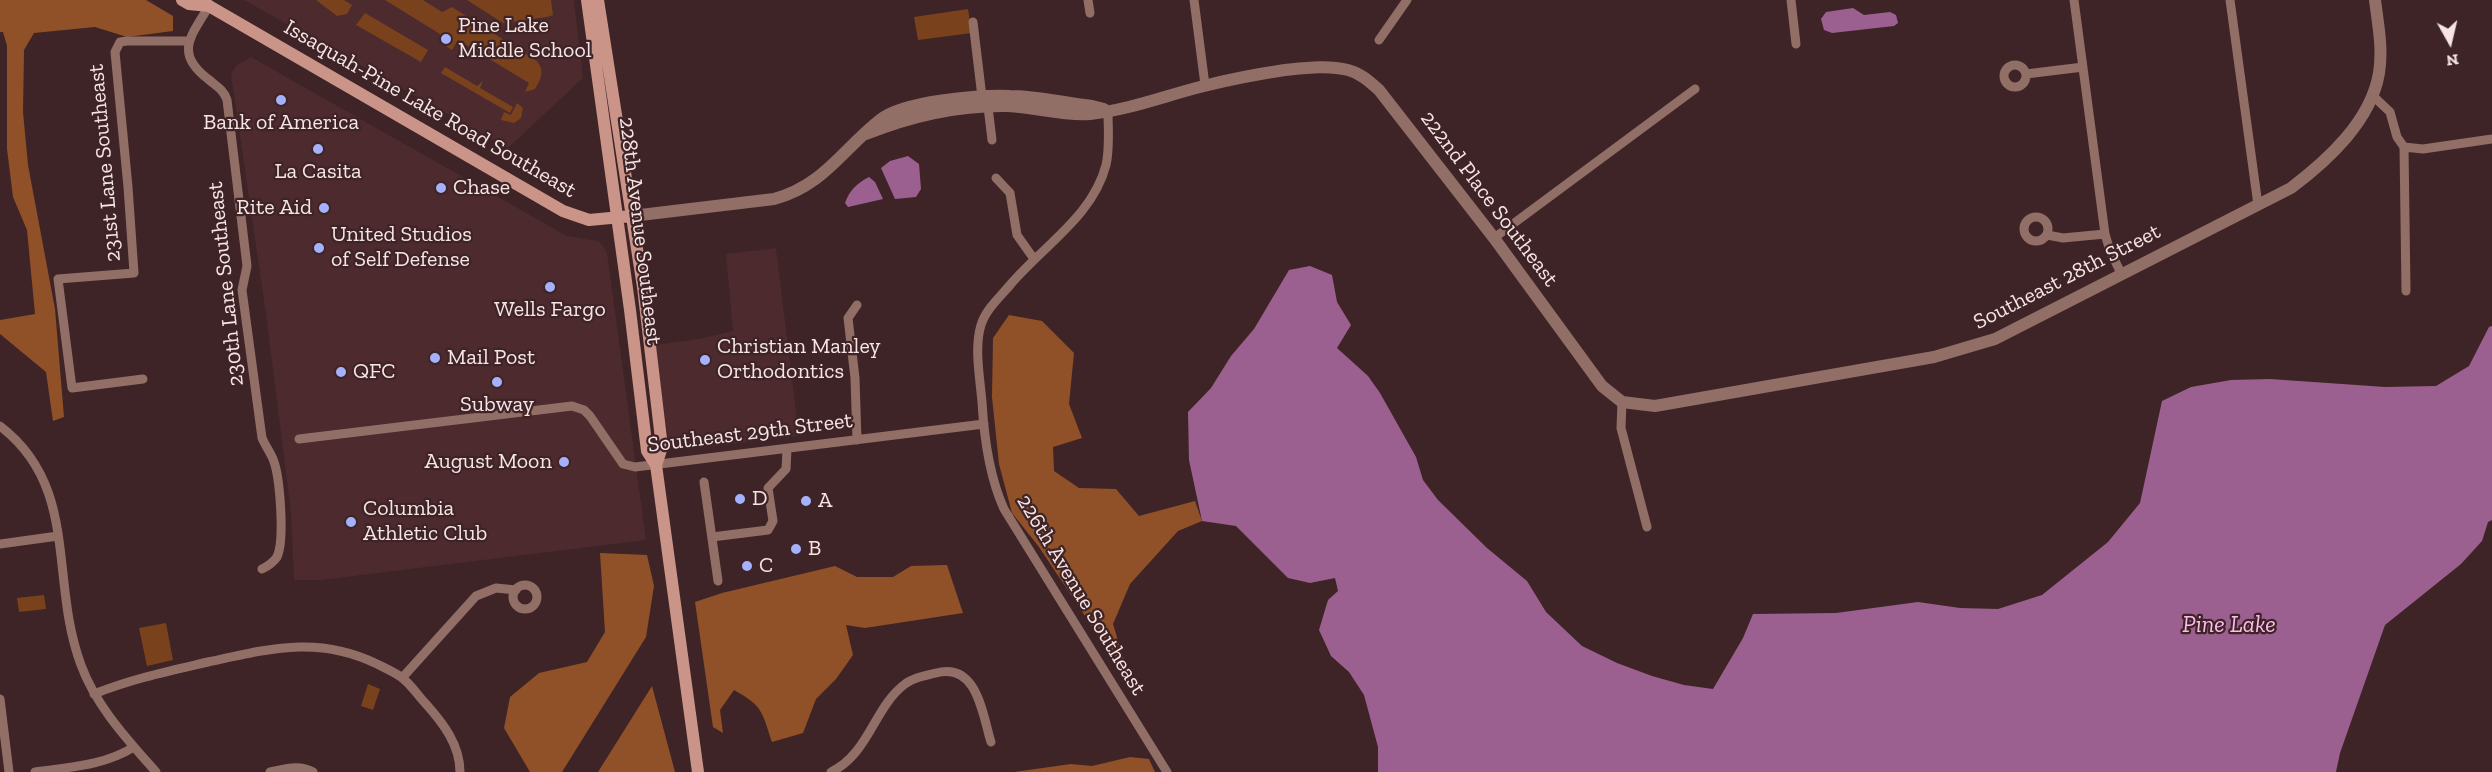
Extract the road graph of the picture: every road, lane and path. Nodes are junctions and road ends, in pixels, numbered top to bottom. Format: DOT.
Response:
graph roads {
  1 [pos="182,0"];
  2 [pos="587,0"];
  3 [pos="598,0"];
  4 [pos="1088,0"];
  5 [pos="1194,0"];
  6 [pos="1407,0"];
  7 [pos="1791,0"];
  8 [pos="2073,0"];
  9 [pos="2230,0"];
  10 [pos="2375,0"];
  11 [pos="206,3"];
  12 [pos="1090,12"];
  13 [pos="973,22"];
  14 [pos="1379,40"];
  15 [pos="188,41"];
  16 [pos="1796,44"];
  17 [pos="2083,67"];
  18 [pos="2026,74"];
  19 [pos="1205,86"];
  20 [pos="1695,89"];
  21 [pos="2372,95"];
  22 [pos="985,102"];
  23 [pos="1108,111"];
  24 [pos="2492,139"];
  25 [pos="992,140"];
  26 [pos="2404,147"];
  27 [pos="996,178"];
  28 [pos="2258,205"];
  29 [pos="632,216"];
  30 [pos="617,218"];
  31 [pos="2105,234"];
  32 [pos="2047,235"];
  33 [pos="1494,238"];
  34 [pos="1034,259"];
  35 [pos="2121,273"];
  36 [pos="2406,291"];
  37 [pos="857,305"];
  38 [pos="143,379"];
  39 [pos="1622,402"];
  40 [pos="984,424"];
  41 [pos="0,426"];
  42 [pos="299,440"];
  43 [pos="857,440"];
  44 [pos="787,449"];
  45 [pos="656,465"];
  46 [pos="704,482"];
  47 [pos="1647,527"];
  48 [pos="58,536"];
  49 [pos="712,537"];
  50 [pos="0,544"];
  51 [pos="262,568"];
  52 [pos="718,581"];
  53 [pos="516,590"];
  54 [pos="402,678"];
  55 [pos="94,694"];
  56 [pos="0,699"];
  57 [pos="991,742"];
  58 [pos="134,747"];
  59 [pos="94,768"];
  60 [pos="9,772"];
  61 [pos="34,772"];
  62 [pos="156,772"];
  63 [pos="270,772"];
  64 [pos="313,772"];
  65 [pos="460,772"];
  66 [pos="698,772"];
  67 [pos="831,772"];
  68 [pos="1167,772"];
  1 -- 11 [label="main road, Issaquah-Pine Lake Road Southeast"];
  2 -- 30 [label="main road, 228th Avenue Southeast"];
  3 -- 29 [label="main road, 228th Avenue Southeast"];
  4 -- 12 [label="street"];
  5 -- 19 [label="street"];
  6 -- 14 [label="street"];
  7 -- 16 [label="street"];
  8 -- 17 [label="street"];
  9 -- 28 [label="street"];
  10 -- 21 [label="street, Southeast 28th Street"];
  11 -- 15 [label="street"];
  11 -- 30 [label="main road, Issaquah-Pine Lake Road Southeast"];
  13 -- 22 [label="street"];
  15 -- 38 [label="street, 231st Lane Southeast"];
  15 -- 51 [label="street, 230th Lane Southeast"];
  17 -- 18 [label="street"];
  17 -- 31 [label="street"];
  19 -- 23 [label="street, 222nd Place Southeast"];
  19 -- 33 [label="street, 222nd Place Southeast"];
  20 -- 33 [label="street"];
  21 -- 26 [label="street"];
  21 -- 28 [label="street, Southeast 28th Street"];
  22 -- 23 [label="street, Issaquah-Pine Lake Road Southeast"];
  22 -- 25 [label="street"];
  22 -- 29 [label="street, Issaquah-Pine Lake Road Southeast"];
  23 -- 34 [label="street"];
  24 -- 26 [label="street"];
  26 -- 36 [label="street"];
  27 -- 34 [label="street"];
  28 -- 35 [label="street, Southeast 28th Street"];
  29 -- 30 [label="main road, Issaquah-Pine Lake Road Southeast"];
  29 -- 45 [label="main road, 228th Avenue Southeast"];
  30 -- 45 [label="main road, 228th Avenue Southeast"];
  31 -- 32 [label="street"];
  31 -- 35 [label="street"];
  33 -- 39 [label="street, 222nd Place Southeast"];
  34 -- 40 [label="street, 226th Avenue Southeast"];
  35 -- 39 [label="street, Southeast 28th Street"];
  37 -- 43 [label="street"];
  39 -- 47 [label="street"];
  40 -- 43 [label="street, Southeast 29th Street"];
  40 -- 68 [label="street, 226th Avenue Southeast"];
  41 -- 48 [label="street"];
  42 -- 45 [label="street, Southeast 29th Street"];
  43 -- 44 [label="street, Southeast 29th Street"];
  44 -- 45 [label="street, Southeast 29th Street"];
  44 -- 49 [label="street"];
  45 -- 66 [label="main road, 228th Avenue Southeast"];
  46 -- 49 [label="street"];
  48 -- 50 [label="street"];
  48 -- 55 [label="street"];
  49 -- 52 [label="street"];
  53 -- 54 [label="street"];
  54 -- 55 [label="street"];
  54 -- 65 [label="street"];
  55 -- 58 [label="street"];
  56 -- 60 [label="street"];
  57 -- 67 [label="street"];
  58 -- 59 [label="street"];
  58 -- 62 [label="street"];
  59 -- 61 [label="street"];
  63 -- 64 [label="street"];
}
